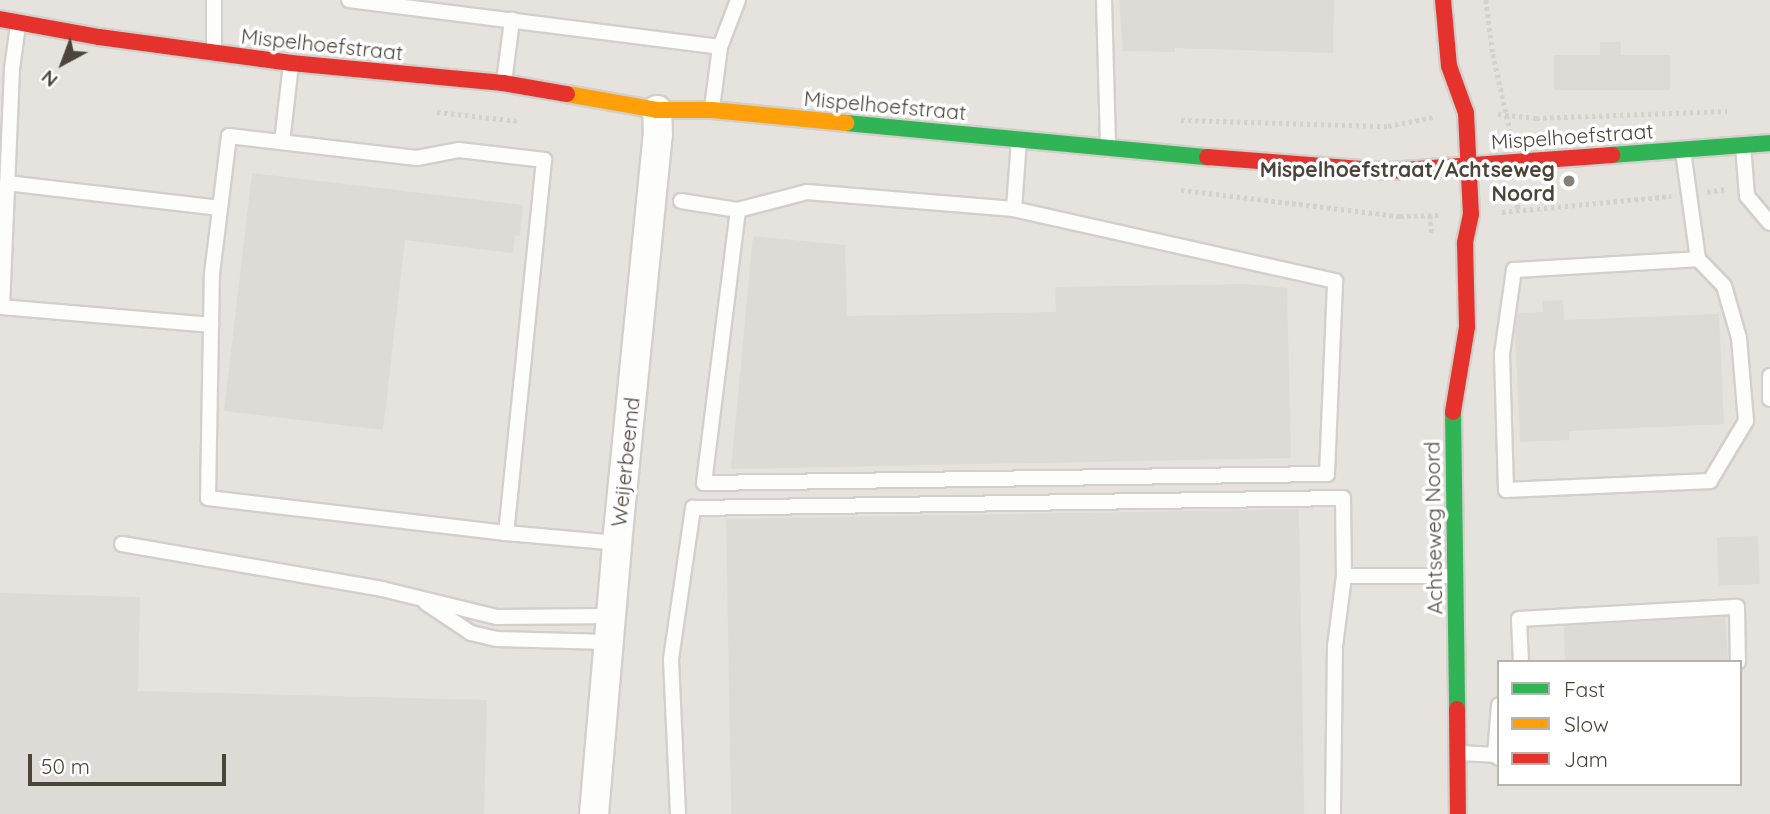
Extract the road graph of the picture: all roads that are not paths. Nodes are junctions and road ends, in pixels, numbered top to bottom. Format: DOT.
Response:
graph roads {
  1 [pos="214,0"];
  2 [pos="349,0"];
  3 [pos="738,0"];
  4 [pos="1104,0"];
  5 [pos="1443,0"];
  6 [pos="0,19"];
  7 [pos="512,20"];
  8 [pos="19,23"];
  9 [pos="720,47"];
  10 [pos="214,53"];
  11 [pos="291,63"];
  12 [pos="1449,65"];
  13 [pos="503,83"];
  14 [pos="657,110"];
  15 [pos="712,110"];
  16 [pos="1444,116"];
  17 [pos="1019,138"];
  18 [pos="282,142"];
  19 [pos="1770,143"];
  20 [pos="1743,145"];
  21 [pos="1108,147"];
  22 [pos="1683,150"];
  23 [pos="1470,164"];
  24 [pos="7,183"];
  25 [pos="681,201"];
  26 [pos="220,208"];
  27 [pos="1014,209"];
  28 [pos="738,210"];
  29 [pos="1451,215"];
  30 [pos="1770,223"];
  31 [pos="1465,243"];
  32 [pos="1698,260"];
  33 [pos="211,325"];
  34 [pos="1770,376"];
  35 [pos="1770,399"];
  36 [pos="506,533"];
  37 [pos="617,543"];
  38 [pos="122,544"];
  39 [pos="1344,576"];
  40 [pos="1455,576"];
  41 [pos="419,598"];
  42 [pos="610,629"];
  43 [pos="1521,660"];
  44 [pos="1738,660"];
  45 [pos="1457,753"];
  46 [pos="1497,756"];
  47 [pos="594,814"];
  48 [pos="678,814"];
  49 [pos="1333,814"];
  50 [pos="1458,814"];
  1 -- 10 [label="lane"];
  2 -- 7 [label="lane"];
  3 -- 9 [label="lane"];
  4 -- 21 [label="lane"];
  5 -- 12 [label="street, Achtseweg Noord"];
  6 -- 8 [label="street, Mispelhoefstraat"];
  7 -- 9 [label="lane"];
  7 -- 13 [label="lane"];
  8 -- 10 [label="street, Mispelhoefstraat"];
  8 -- 24 [label="lane"];
  9 -- 15 [label="lane"];
  10 -- 11 [label="street, Mispelhoefstraat"];
  11 -- 13 [label="street, Mispelhoefstraat"];
  11 -- 18 [label="lane"];
  12 -- 16 [label="street, Achtseweg Noord"];
  12 -- 23 [label="street, Achtseweg Noord"];
  13 -- 14 [label="street, Mispelhoefstraat"];
  14 -- 15 [label="street, Mispelhoefstraat"];
  14 -- 37 [label="street, Weijerbeemd"];
  15 -- 17 [label="street, Mispelhoefstraat"];
  17 -- 21 [label="street, Mispelhoefstraat"];
  17 -- 27 [label="lane"];
  18 -- 26 [label="lane"];
  18 -- 36 [label="lane"];
  19 -- 20 [label="street, Mispelhoefstraat"];
  20 -- 22 [label="street, Mispelhoefstraat"];
  20 -- 30 [label="lane"];
  21 -- 23 [label="street, Mispelhoefstraat"];
  22 -- 23 [label="street, Mispelhoefstraat"];
  22 -- 32 [label="lane"];
  23 -- 31 [label="street, Achtseweg Noord"];
  24 -- 26 [label="lane"];
  24 -- 33 [label="lane"];
  25 -- 28 [label="lane"];
  26 -- 33 [label="lane"];
  27 -- 28 [label="lane"];
  27 -- 28 [label="lane"];
  29 -- 31 [label="street, Achtseweg Noord"];
  31 -- 40 [label="street, Achtseweg Noord"];
  32 -- 32 [label="lane"];
  33 -- 36 [label="lane"];
  34 -- 35 [label="lane"];
  36 -- 37 [label="lane"];
  37 -- 42 [label="street, Weijerbeemd"];
  38 -- 41 [label="lane"];
  39 -- 40 [label="lane"];
  39 -- 48 [label="lane"];
  39 -- 49 [label="lane"];
  40 -- 45 [label="street, Achtseweg Noord"];
  41 -- 42 [label="lane"];
  41 -- 42 [label="lane"];
  42 -- 47 [label="street, Weijerbeemd"];
  43 -- 44 [label="lane"];
  45 -- 46 [label="lane"];
  45 -- 50 [label="street, Achtseweg Noord"];
}
